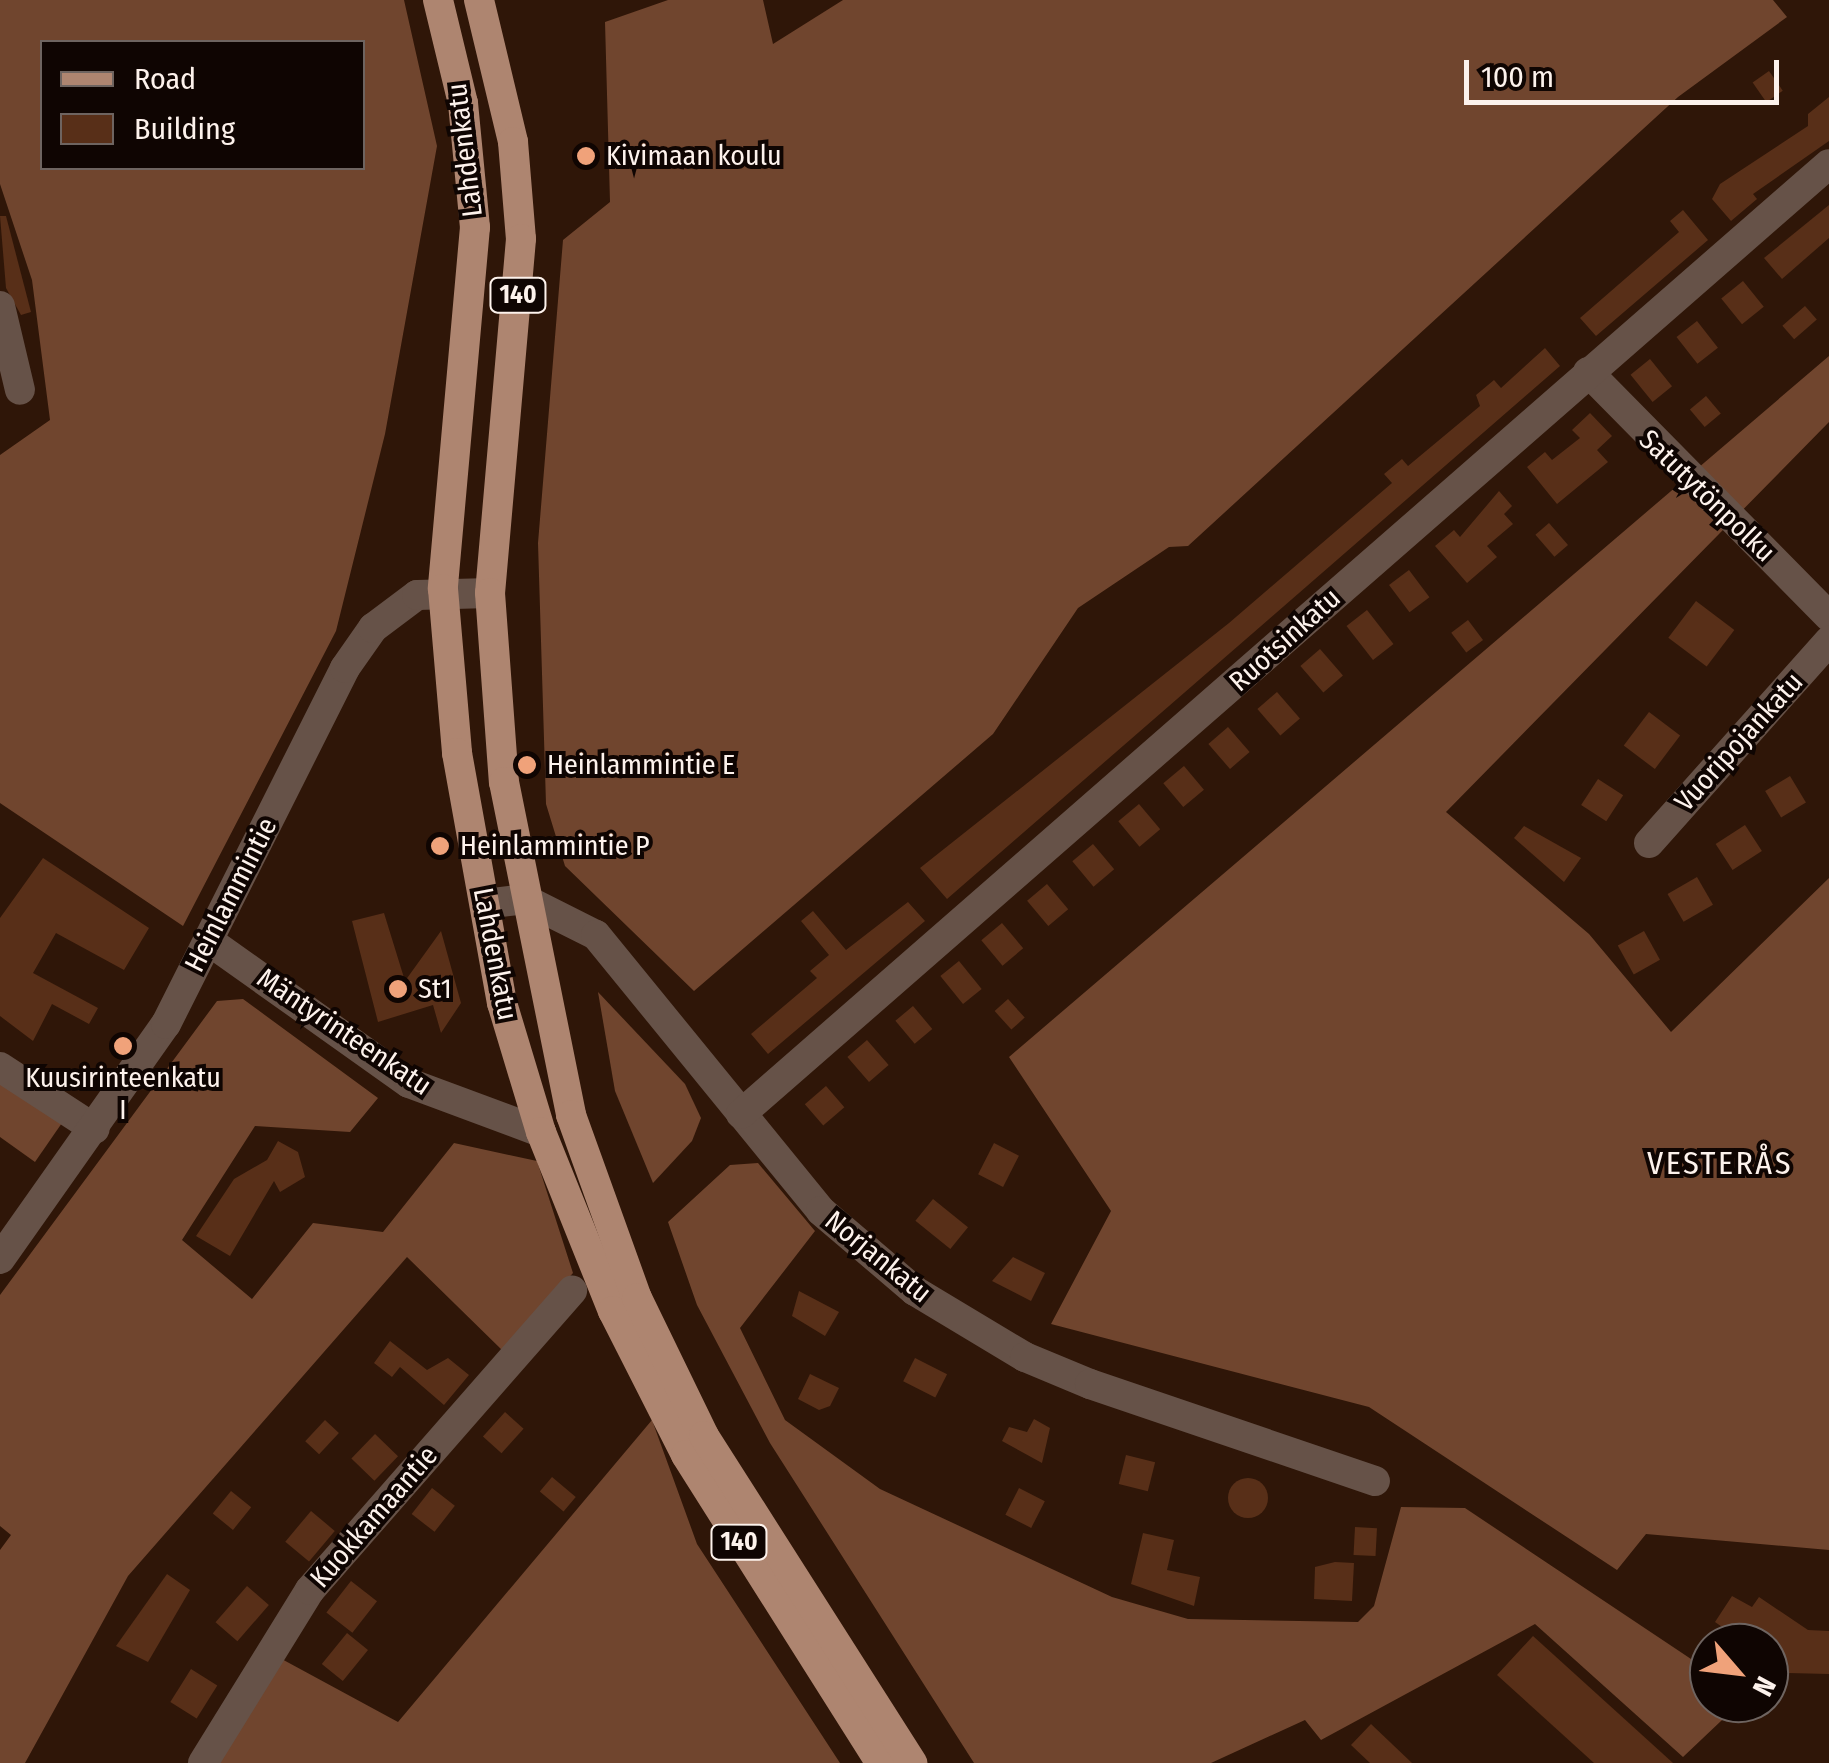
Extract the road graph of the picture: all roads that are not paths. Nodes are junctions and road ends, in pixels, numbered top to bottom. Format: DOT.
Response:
graph roads {
  1 [pos="438,0"];
  2 [pos="479,0"];
  3 [pos="1829,164"];
  4 [pos="0,306"];
  5 [pos="1588,372"];
  6 [pos="20,390"];
  7 [pos="442,590"];
  8 [pos="490,594"];
  9 [pos="1829,616"];
  10 [pos="1829,641"];
  11 [pos="1649,842"];
  12 [pos="524,899"];
  13 [pos="485,904"];
  14 [pos="209,940"];
  15 [pos="0,1067"];
  16 [pos="741,1114"];
  17 [pos="95,1129"];
  18 [pos="542,1132"];
  19 [pos="0,1259"];
  20 [pos="572,1291"];
  21 [pos="625,1304"];
  22 [pos="1375,1481"];
  23 [pos="202,1763"];
  24 [pos="881,1763"];
  25 [pos="912,1763"];
  1 -- 7 [label="main road, Lahdenkatu / 140"];
  2 -- 8 [label="main road, Lahdenkatu / 140"];
  3 -- 5 [label="street, Ruotsinkatu"];
  4 -- 6 [label="street"];
  5 -- 9 [label="street, Satutytönpolku"];
  5 -- 16 [label="street, Ruotsinkatu"];
  7 -- 8 [label="street, Heinlammintie"];
  7 -- 13 [label="main road, Lahdenkatu / 140"];
  7 -- 14 [label="street, Heinlammintie"];
  8 -- 12 [label="main road, Lahdenkatu / 140"];
  10 -- 11 [label="street, Vuoripojankatu"];
  12 -- 13 [label="street"];
  12 -- 16 [label="street, Norjankatu"];
  12 -- 21 [label="main road, Lahdenkatu / 140"];
  13 -- 18 [label="main road, Lahdenkatu / 140"];
  14 -- 17 [label="street, Heinlammintie"];
  14 -- 18 [label="street, Mäntyrinteenkatu"];
  15 -- 17 [label="street"];
  16 -- 22 [label="street, Norjankatu"];
  17 -- 19 [label="street, Heinlammintie"];
  18 -- 21 [label="main road, Lahdenkatu / 140"];
  20 -- 23 [label="street, Kuokkamaantie"];
  21 -- 24 [label="main road, Lahdenkatu / 140"];
  21 -- 25 [label="main road, Lahdenkatu"];
}
